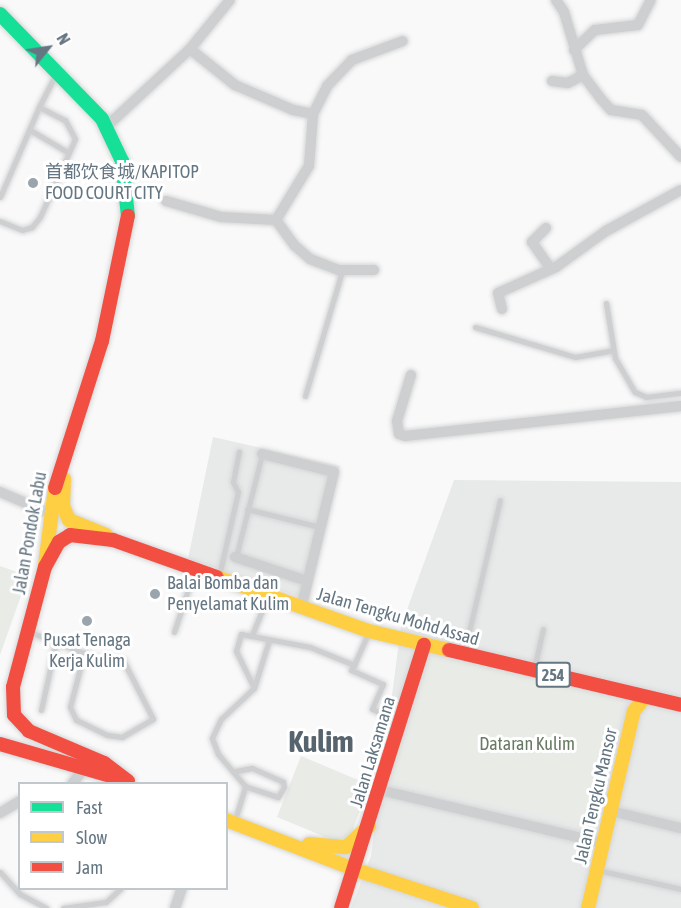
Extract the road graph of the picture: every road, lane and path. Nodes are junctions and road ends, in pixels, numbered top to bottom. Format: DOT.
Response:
graph roads {
  1 [pos="230,0"];
  2 [pos="556,0"];
  3 [pos="567,0"];
  4 [pos="651,0"];
  5 [pos="564,12"];
  6 [pos="0,14"];
  7 [pos="403,41"];
  8 [pos="190,48"];
  9 [pos="574,50"];
  10 [pos="57,72"];
  11 [pos="583,75"];
  12 [pos="552,81"];
  13 [pos="39,107"];
  14 [pos="313,114"];
  15 [pos="107,126"];
  16 [pos="30,130"];
  17 [pos="69,153"];
  18 [pos="681,157"];
  19 [pos="681,190"];
  20 [pos="0,197"];
  21 [pos="166,201"];
  22 [pos="276,220"];
  23 [pos="0,221"];
  24 [pos="546,228"];
  25 [pos="551,269"];
  26 [pos="374,270"];
  27 [pos="342,271"];
  28 [pos="606,303"];
  29 [pos="502,309"];
  30 [pos="476,327"];
  31 [pos="613,350"];
  32 [pos="411,375"];
  33 [pos="681,393"];
  34 [pos="305,396"];
  35 [pos="681,406"];
  36 [pos="71,438"];
  37 [pos="239,452"];
  38 [pos="262,454"];
  39 [pos="0,492"];
  40 [pos="500,500"];
  41 [pos="247,509"];
  42 [pos="49,513"];
  43 [pos="320,527"];
  44 [pos="113,540"];
  45 [pos="235,557"];
  46 [pos="45,567"];
  47 [pos="194,571"];
  48 [pos="218,579"];
  49 [pos="307,581"];
  50 [pos="267,596"];
  51 [pos="301,608"];
  52 [pos="543,629"];
  53 [pos="28,631"];
  54 [pos="369,631"];
  55 [pos="174,632"];
  56 [pos="252,635"];
  57 [pos="269,640"];
  58 [pos="56,642"];
  59 [pos="424,645"];
  60 [pos="84,653"];
  61 [pos="464,654"];
  62 [pos="354,665"];
  63 [pos="534,671"];
  64 [pos="13,687"];
  65 [pos="254,688"];
  66 [pos="645,697"];
  67 [pos="681,705"];
  68 [pos="0,706"];
  69 [pos="40,710"];
  70 [pos="382,712"];
  71 [pos="0,744"];
  72 [pos="236,771"];
  73 [pos="89,775"];
  74 [pos="74,782"];
  75 [pos="131,782"];
  76 [pos="245,786"];
  77 [pos="380,790"];
  78 [pos="18,802"];
  79 [pos="611,811"];
  80 [pos="0,813"];
  81 [pos="230,822"];
  82 [pos="369,826"];
  83 [pos="681,828"];
  84 [pos="278,839"];
  85 [pos="603,843"];
  86 [pos="356,870"];
  87 [pos="597,870"];
  88 [pos="0,872"];
  89 [pos="681,889"];
  90 [pos="119,890"];
  91 [pos="181,890"];
  92 [pos="46,908"];
  93 [pos="63,908"];
  94 [pos="175,908"];
  95 [pos="341,908"];
  96 [pos="472,908"];
  97 [pos="588,908"];
  1 -- 8 [label="street"];
  2 -- 5 [label="street"];
  3 -- 5 [label="street"];
  4 -- 9 [label="street"];
  5 -- 9 [label="street"];
  6 -- 10 [label="main road"];
  7 -- 14 [label="street"];
  8 -- 14 [label="street"];
  8 -- 15 [label="street"];
  9 -- 11 [label="street"];
  10 -- 13 [label="lane"];
  10 -- 15 [label="main road"];
  11 -- 12 [label="street"];
  11 -- 18 [label="street"];
  13 -- 16 [label="lane"];
  13 -- 17 [label="lane"];
  14 -- 22 [label="street"];
  15 -- 36 [label="main road"];
  16 -- 17 [label="lane"];
  16 -- 20 [label="lane"];
  17 -- 23 [label="lane"];
  19 -- 25 [label="street"];
  21 -- 22 [label="street"];
  22 -- 27 [label="street"];
  24 -- 25 [label="street"];
  25 -- 29 [label="street"];
  26 -- 27 [label="street"];
  27 -- 34 [label="lane"];
  28 -- 31 [label="lane"];
  30 -- 31 [label="lane"];
  31 -- 33 [label="lane"];
  32 -- 35 [label="street"];
  36 -- 42 [label="main road, Jalan Pondok Labu"];
  36 -- 44 [label="main road, Jalan Tengku Mohd Assad"];
  37 -- 48 [label="lane"];
  38 -- 41 [label="lane"];
  38 -- 43 [label="street"];
  39 -- 42 [label="street"];
  40 -- 61 [label="lane"];
  41 -- 43 [label="lane"];
  41 -- 45 [label="lane"];
  42 -- 46 [label="main road, Jalan Pondok Labu"];
  43 -- 49 [label="street"];
  44 -- 46 [label="main road, Jalan Tengku Mohd Assad / 254"];
  44 -- 47 [label="main road, Jalan Tengku Mohd Assad / 254"];
  45 -- 49 [label="street"];
  46 -- 53 [label="main road, Jalan Pondok Labu / 254"];
  47 -- 48 [label="main road, Jalan Tengku Mohd Assad / 254"];
  47 -- 55 [label="lane"];
  48 -- 50 [label="main road, Jalan Tengku Mohd Assad / 254"];
  49 -- 51 [label="street"];
  50 -- 51 [label="main road, Jalan Tengku Mohd Assad / 254"];
  50 -- 56 [label="lane"];
  51 -- 54 [label="main road, Jalan Tengku Mohd Assad / 254"];
  52 -- 63 [label="lane"];
  53 -- 58 [label="lane"];
  53 -- 64 [label="main road, Jalan Pondok Labu / 254"];
  54 -- 59 [label="main road, Jalan Tengku Mohd Assad / 254"];
  54 -- 62 [label="lane"];
  56 -- 57 [label="lane"];
  56 -- 65 [label="lane"];
  57 -- 62 [label="lane"];
  57 -- 65 [label="lane"];
  58 -- 60 [label="lane"];
  58 -- 69 [label="lane"];
  59 -- 61 [label="main road, Jalan Tengku Mohd Assad / 254"];
  59 -- 77 [label="main road, Jalan Laksamana"];
  60 -- 60 [label="lane"];
  61 -- 63 [label="main road, Jalan Tengku Mohd Assad / 254"];
  62 -- 70 [label="lane"];
  63 -- 66 [label="main road, Jalan Tengku Mohd Assad / 254"];
  64 -- 68 [label="main road, 254"];
  64 -- 75 [label="main road, Jalan Pondok Labu"];
  65 -- 72 [label="lane"];
  66 -- 67 [label="main road, Jalan Tengku Mohd Assad / 254"];
  66 -- 79 [label="main road, Jalan Tengku Mansor"];
  71 -- 73 [label="main road"];
  72 -- 76 [label="lane"];
  72 -- 76 [label="lane"];
  73 -- 74 [label="street"];
  73 -- 75 [label="main road"];
  76 -- 81 [label="lane"];
  77 -- 82 [label="main road, Jalan Laksamana"];
  77 -- 85 [label="street"];
  78 -- 80 [label="street"];
  79 -- 83 [label="street"];
  79 -- 85 [label="main road, Jalan Tengku Mansor"];
  81 -- 84 [label="main road"];
  82 -- 84 [label="main road"];
  82 -- 86 [label="main road, Jalan Laksamana"];
  84 -- 86 [label="main road"];
  85 -- 87 [label="main road, Jalan Tengku Mansor"];
  86 -- 95 [label="main road, Jalan Laksamana"];
  86 -- 96 [label="main road"];
  87 -- 89 [label="lane"];
  87 -- 97 [label="main road, Jalan Tengku Mansor"];
  88 -- 92 [label="lane"];
  90 -- 93 [label="lane"];
  91 -- 94 [label="street"];
}
